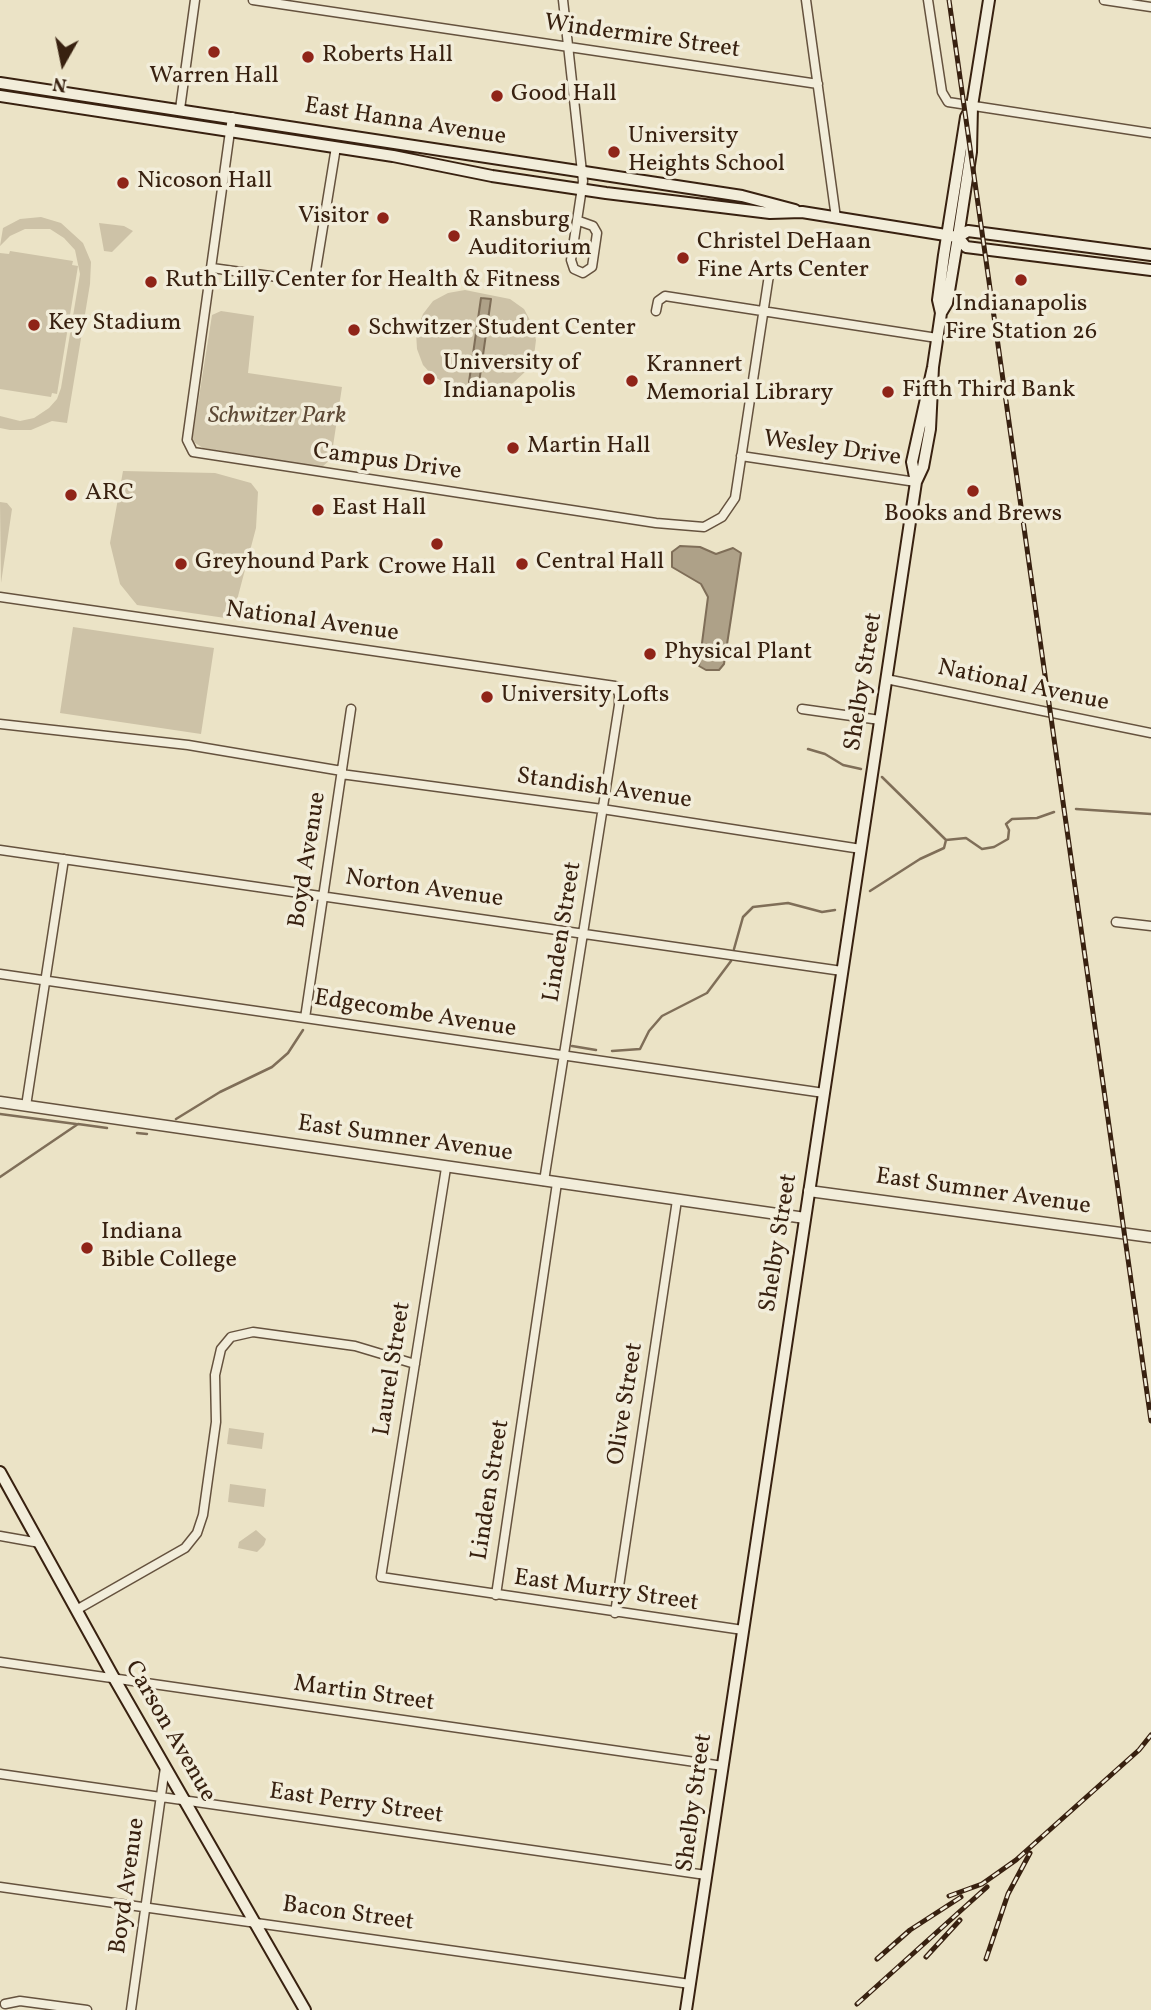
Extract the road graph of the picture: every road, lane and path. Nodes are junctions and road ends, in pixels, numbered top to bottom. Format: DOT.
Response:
graph roads {
  1 [pos="195,0"];
  2 [pos="253,0"];
  3 [pos="563,0"];
  4 [pos="806,0"];
  5 [pos="928,0"];
  6 [pos="989,0"];
  7 [pos="1104,0"];
  8 [pos="1151,7"];
  9 [pos="569,47"];
  10 [pos="0,83"];
  11 [pos="818,84"];
  12 [pos="0,96"];
  13 [pos="972,106"];
  14 [pos="180,109"];
  15 [pos="232,117"];
  16 [pos="230,130"];
  17 [pos="1151,133"];
  18 [pos="335,147"];
  19 [pos="582,181"];
  20 [pos="802,212"];
  21 [pos="836,218"];
  22 [pos="579,220"];
  23 [pos="952,236"];
  24 [pos="1151,255"];
  25 [pos="212,268"];
  26 [pos="1151,270"];
  27 [pos="769,275"];
  28 [pos="656,311"];
  29 [pos="763,311"];
  30 [pos="937,338"];
  31 [pos="741,456"];
  32 [pos="916,482"];
  33 [pos="0,597"];
  34 [pos="886,679"];
  35 [pos="618,689"];
  36 [pos="351,709"];
  37 [pos="803,709"];
  38 [pos="880,720"];
  39 [pos="0,724"];
  40 [pos="1151,733"];
  41 [pos="342,772"];
  42 [pos="602,809"];
  43 [pos="861,849"];
  44 [pos="0,850"];
  45 [pos="64,859"];
  46 [pos="323,894"];
  47 [pos="1115,922"];
  48 [pos="1151,926"];
  49 [pos="583,933"];
  50 [pos="842,971"];
  51 [pos="0,974"];
  52 [pos="45,981"];
  53 [pos="305,1018"];
  54 [pos="564,1057"];
  55 [pos="824,1093"];
  56 [pos="0,1102"];
  57 [pos="26,1106"];
  58 [pos="446,1168"];
  59 [pos="544,1181"];
  60 [pos="556,1183"];
  61 [pos="809,1191"];
  62 [pos="677,1200"];
  63 [pos="805,1218"];
  64 [pos="1151,1237"];
  65 [pos="415,1364"];
  66 [pos="0,1472"];
  67 [pos="0,1536"];
  68 [pos="40,1543"];
  69 [pos="381,1577"];
  70 [pos="496,1595"];
  71 [pos="78,1609"];
  72 [pos="614,1613"];
  73 [pos="743,1630"];
  74 [pos="0,1662"];
  75 [pos="114,1678"];
  76 [pos="165,1766"];
  77 [pos="723,1766"];
  78 [pos="0,1774"];
  79 [pos="161,1796"];
  80 [pos="183,1799"];
  81 [pos="706,1875"];
  82 [pos="0,1887"];
  83 [pos="147,1908"];
  84 [pos="254,1921"];
  85 [pos="690,1984"];
  86 [pos="5,2004"];
  87 [pos="87,2010"];
  88 [pos="131,2010"];
  89 [pos="305,2010"];
  90 [pos="686,2010"];
  1 -- 14 [label="street"];
  2 -- 9 [label="street, Windermire Street"];
  3 -- 9 [label="street"];
  4 -- 11 [label="street"];
  5 -- 13 [label="street"];
  6 -- 13 [label="main road, Shelby Street"];
  7 -- 8 [label="street"];
  9 -- 11 [label="street, Windermire Street"];
  9 -- 19 [label="street"];
  10 -- 14 [label="main road, East Hanna Avenue"];
  11 -- 21 [label="street"];
  12 -- 16 [label="main road, East Hanna Avenue"];
  13 -- 17 [label="street"];
  13 -- 23 [label="main road, Shelby Street"];
  14 -- 15 [label="main road, East Hanna Avenue"];
  15 -- 16 [label="street, Campus Drive"];
  15 -- 19 [label="main road, East Hanna Avenue"];
  16 -- 18 [label="main road, East Hanna Avenue"];
  16 -- 25 [label="street, Campus Drive"];
  18 -- 19 [label="main road, East Hanna Avenue"];
  18 -- 25 [label="street"];
  19 -- 20 [label="main road, East Hanna Avenue"];
  19 -- 20 [label="main road, East Hanna Avenue"];
  19 -- 22 [label="street"];
  20 -- 21 [label="main road, East Hanna Avenue"];
  21 -- 23 [label="main road, East Hanna Avenue"];
  22 -- 22 [label="street"];
  23 -- 24 [label="main road, East Hanna Avenue"];
  23 -- 26 [label="main road, East Hanna Avenue"];
  23 -- 30 [label="main road, Shelby Street"];
  25 -- 31 [label="street, Campus Drive"];
  27 -- 29 [label="street"];
  28 -- 29 [label="street"];
  29 -- 30 [label="street"];
  29 -- 31 [label="street"];
  30 -- 32 [label="main road, Shelby Street"];
  31 -- 32 [label="street, Wesley Drive"];
  32 -- 34 [label="main road, Shelby Street"];
  33 -- 35 [label="street, National Avenue"];
  34 -- 38 [label="main road, Shelby Street"];
  34 -- 40 [label="street, National Avenue"];
  35 -- 42 [label="street, Linden Street"];
  36 -- 41 [label="street, Boyd Avenue"];
  37 -- 38 [label="street"];
  38 -- 43 [label="main road, Shelby Street"];
  39 -- 41 [label="street, Standish Avenue"];
  41 -- 42 [label="street, Standish Avenue"];
  41 -- 46 [label="street, Boyd Avenue"];
  42 -- 43 [label="street, Standish Avenue"];
  42 -- 49 [label="street, Linden Street"];
  43 -- 50 [label="main road, Shelby Street"];
  44 -- 45 [label="street, Norton Avenue"];
  45 -- 46 [label="street, Norton Avenue"];
  45 -- 52 [label="street"];
  46 -- 49 [label="street, Norton Avenue"];
  46 -- 53 [label="street, Boyd Avenue"];
  47 -- 48 [label="street"];
  49 -- 50 [label="street, Norton Avenue"];
  49 -- 54 [label="street, Linden Street"];
  50 -- 55 [label="main road, Shelby Street"];
  51 -- 52 [label="street, Edgecombe Avenue"];
  52 -- 53 [label="street, Edgecombe Avenue"];
  52 -- 57 [label="street"];
  53 -- 54 [label="street, Edgecombe Avenue"];
  54 -- 55 [label="street, Edgecombe Avenue"];
  54 -- 59 [label="street, Linden Street"];
  55 -- 61 [label="main road, Shelby Street"];
  56 -- 57 [label="street, East Sumner Avenue"];
  57 -- 58 [label="street, East Sumner Avenue"];
  58 -- 59 [label="street, East Sumner Avenue"];
  58 -- 65 [label="street, Laurel Street"];
  59 -- 60 [label="street, East Sumner Avenue"];
  60 -- 62 [label="street, East Sumner Avenue"];
  60 -- 70 [label="street, Linden Street"];
  61 -- 63 [label="main road, Shelby Street"];
  61 -- 64 [label="street, East Sumner Avenue"];
  62 -- 63 [label="street, East Sumner Avenue"];
  62 -- 72 [label="street, Olive Street"];
  63 -- 73 [label="main road, Shelby Street"];
  65 -- 69 [label="street, Laurel Street"];
  65 -- 71 [label="street"];
  66 -- 68 [label="main road, Carson Avenue"];
  67 -- 68 [label="street"];
  68 -- 71 [label="main road, Carson Avenue"];
  69 -- 70 [label="street, East Murry Street"];
  70 -- 72 [label="street, East Murry Street"];
  71 -- 75 [label="main road, Carson Avenue"];
  72 -- 73 [label="street, East Murry Street"];
  73 -- 77 [label="main road, Shelby Street"];
  74 -- 75 [label="street, Martin Street"];
  75 -- 76 [label="main road, Carson Avenue"];
  75 -- 77 [label="street, Martin Street"];
  76 -- 79 [label="street, Boyd Avenue"];
  76 -- 80 [label="main road, Carson Avenue"];
  77 -- 81 [label="main road, Shelby Street"];
  78 -- 79 [label="street, East Perry Street"];
  79 -- 80 [label="street, East Perry Street"];
  79 -- 83 [label="street, Boyd Avenue"];
  80 -- 81 [label="street, East Perry Street"];
  80 -- 84 [label="main road, Carson Avenue"];
  81 -- 85 [label="main road, Shelby Street"];
  82 -- 83 [label="street, Bacon Street"];
  83 -- 84 [label="street, Bacon Street"];
  83 -- 88 [label="street, Boyd Avenue"];
  84 -- 85 [label="street, Bacon Street"];
  84 -- 89 [label="main road, Carson Avenue"];
  85 -- 90 [label="main road, Shelby Street"];
  86 -- 87 [label="street"];
}
